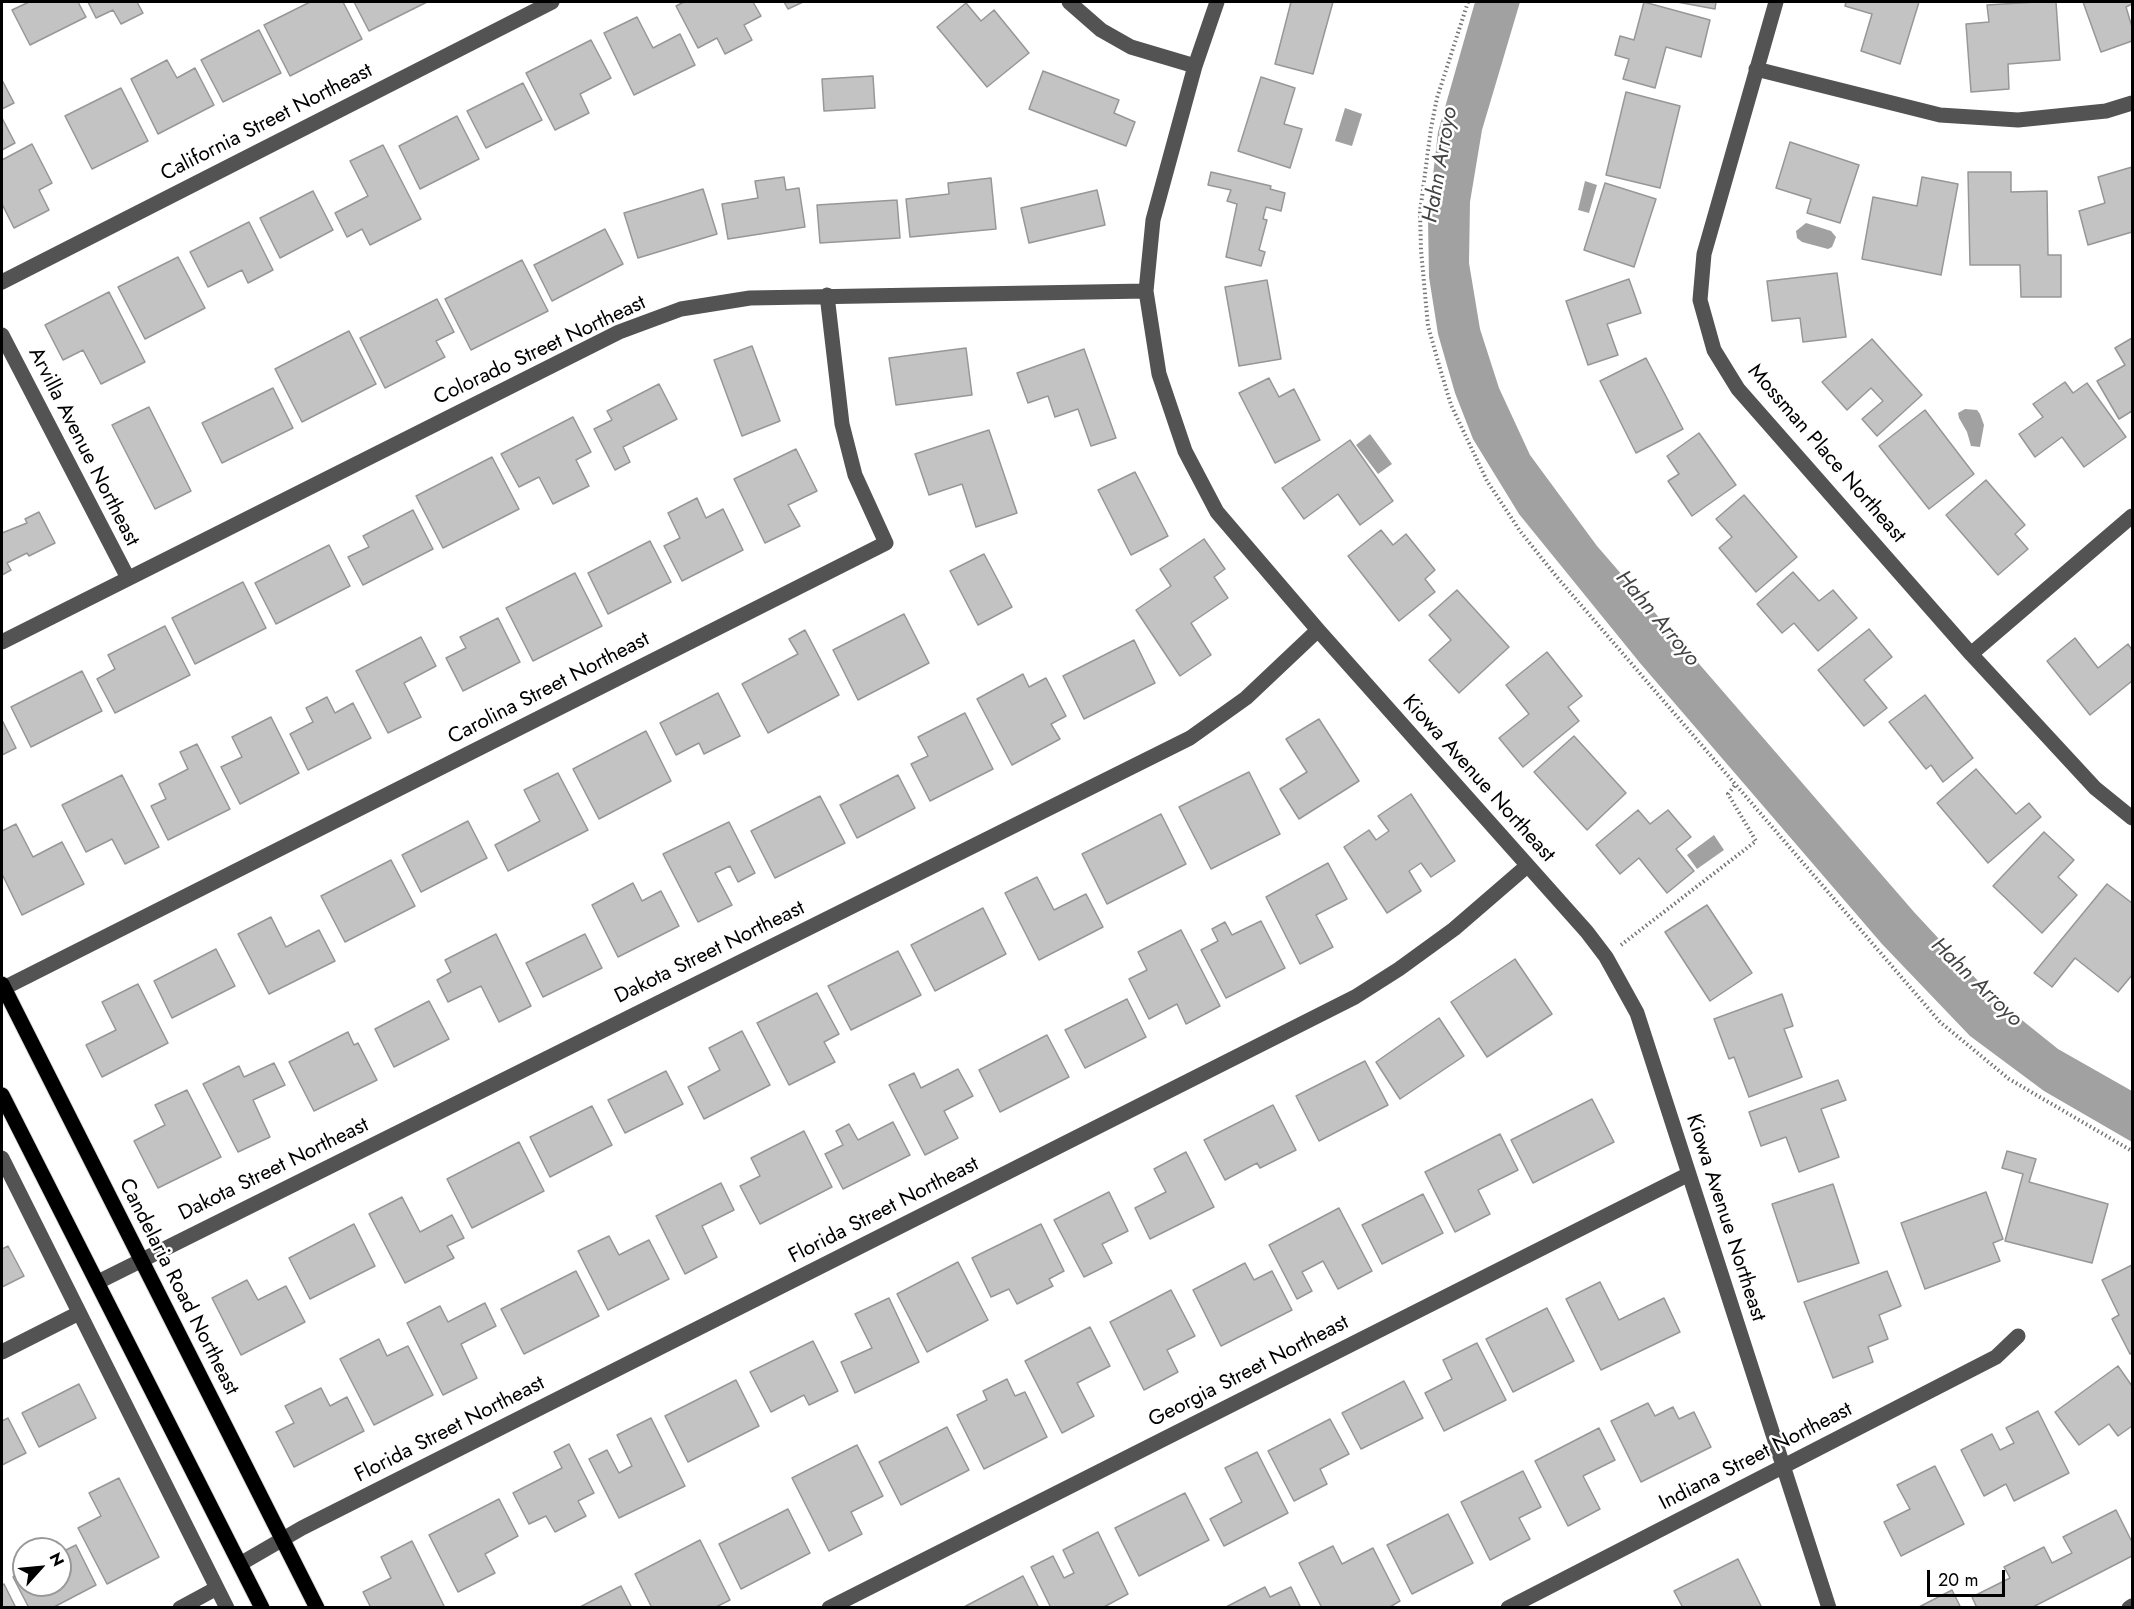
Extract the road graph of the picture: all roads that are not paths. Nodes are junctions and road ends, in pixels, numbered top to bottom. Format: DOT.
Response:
graph roads {
  1 [pos="552,2"];
  2 [pos="1069,2"];
  3 [pos="1217,2"];
  4 [pos="1776,2"];
  5 [pos="1196,66"];
  6 [pos="1756,69"];
  7 [pos="2133,103"];
  8 [pos="2,282"];
  9 [pos="1146,291"];
  10 [pos="827,295"];
  11 [pos="2,335"];
  12 [pos="2133,516"];
  13 [pos="128,578"];
  14 [pos="1318,630"];
  15 [pos="2,642"];
  16 [pos="1971,654"];
  17 [pos="2133,818"];
  18 [pos="1527,866"];
  19 [pos="2,987"];
  20 [pos="2,1095"];
  21 [pos="2,1158"];
  22 [pos="1689,1174"];
  23 [pos="140,1260"];
  24 [pos="98,1282"];
  25 [pos="79,1312"];
  26 [pos="2018,1336"];
  27 [pos="2,1352"];
  28 [pos="1782,1468"];
  29 [pos="282,1538"];
  30 [pos="240,1564"];
  31 [pos="217,1588"];
  32 [pos="180,1608"];
  33 [pos="227,1608"];
  34 [pos="262,1608"];
  35 [pos="317,1608"];
  36 [pos="829,1608"];
  37 [pos="1508,1608"];
  38 [pos="1829,1608"];
  1 -- 8 [label="street, California Street Northeast"];
  2 -- 5 [label="street"];
  3 -- 5 [label="street, Kiowa Avenue Northeast"];
  4 -- 6 [label="street, Mossman Place Northeast"];
  5 -- 9 [label="street, Kiowa Avenue Northeast"];
  6 -- 7 [label="street"];
  6 -- 16 [label="street, Mossman Place Northeast"];
  9 -- 10 [label="street, Colorado Street Northeast"];
  9 -- 14 [label="street, Kiowa Avenue Northeast"];
  10 -- 13 [label="street, Colorado Street Northeast"];
  10 -- 19 [label="street, Carolina Street Northeast"];
  11 -- 13 [label="street, Arvilla Avenue Northeast"];
  12 -- 16 [label="street"];
  13 -- 15 [label="street, Colorado Street Northeast"];
  14 -- 18 [label="street, Kiowa Avenue Northeast"];
  14 -- 23 [label="street, Dakota Street Northeast"];
  16 -- 17 [label="street, Mossman Place Northeast"];
  18 -- 22 [label="street, Kiowa Avenue Northeast"];
  18 -- 29 [label="street, Florida Street Northeast"];
  19 -- 23 [label="main road, Candelaria Road Northeast"];
  20 -- 24 [label="main road"];
  21 -- 25 [label="street"];
  22 -- 28 [label="street, Kiowa Avenue Northeast"];
  22 -- 36 [label="street, Georgia Street Northeast"];
  23 -- 24 [label="street, Dakota Street Northeast"];
  23 -- 29 [label="main road, Candelaria Road Northeast"];
  24 -- 30 [label="main road"];
  25 -- 27 [label="street"];
  25 -- 31 [label="street"];
  26 -- 28 [label="street, Indiana Street Northeast"];
  28 -- 37 [label="street, Indiana Street Northeast"];
  28 -- 38 [label="street, Kiowa Avenue Northeast"];
  29 -- 30 [label="street, Florida Street Northeast"];
  29 -- 35 [label="main road, Candelaria Road Northeast"];
  30 -- 34 [label="main road"];
  31 -- 32 [label="street"];
  31 -- 33 [label="street"];
}
